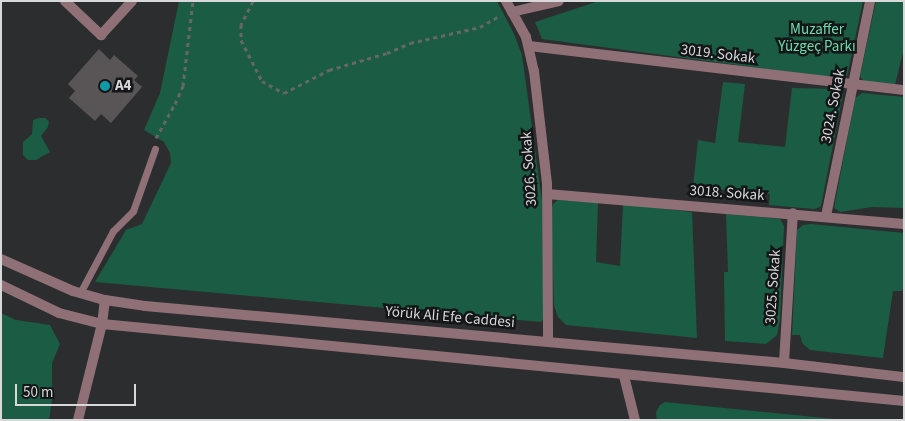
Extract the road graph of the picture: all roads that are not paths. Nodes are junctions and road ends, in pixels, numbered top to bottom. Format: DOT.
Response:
graph roads {
  1 [pos="65,1"];
  2 [pos="132,1"];
  3 [pos="559,1"];
  4 [pos="870,1"];
  5 [pos="509,6"];
  6 [pos="529,46"];
  7 [pos="852,85"];
  8 [pos="904,90"];
  9 [pos="154,149"];
  10 [pos="547,194"];
  11 [pos="793,213"];
  12 [pos="826,216"];
  13 [pos="904,224"];
  14 [pos="1,259"];
  15 [pos="1,285"];
  16 [pos="80,293"];
  17 [pos="105,300"];
  18 [pos="102,324"];
  19 [pos="548,341"];
  20 [pos="784,363"];
  21 [pos="624,376"];
  22 [pos="904,377"];
  23 [pos="904,401"];
  24 [pos="78,420"];
  25 [pos="635,420"];
  1 -- 2 [label="street"];
  3 -- 5 [label="street"];
  4 -- 7 [label="street, 3024. Sokak"];
  5 -- 6 [label="street, 3026. Sokak"];
  6 -- 7 [label="street, 3019. Sokak"];
  6 -- 10 [label="street, 3026. Sokak"];
  7 -- 8 [label="street, 3019. Sokak"];
  7 -- 12 [label="street, 3024. Sokak"];
  9 -- 16 [label="lane"];
  10 -- 11 [label="street, 3018. Sokak"];
  10 -- 19 [label="street, 3026. Sokak"];
  11 -- 12 [label="street, 3018. Sokak"];
  11 -- 20 [label="street, 3025. Sokak"];
  12 -- 13 [label="street, 3018. Sokak"];
  14 -- 16 [label="street, Yörük Ali Efe Caddesi"];
  15 -- 18 [label="street"];
  16 -- 17 [label="street, Yörük Ali Efe Caddesi"];
  17 -- 18 [label="street"];
  17 -- 19 [label="street, Yörük Ali Efe Caddesi"];
  18 -- 21 [label="street"];
  18 -- 24 [label="street"];
  19 -- 20 [label="street, Yörük Ali Efe Caddesi"];
  20 -- 22 [label="street, Yörük Ali Efe Caddesi"];
  21 -- 23 [label="street"];
  21 -- 25 [label="street"];
}
